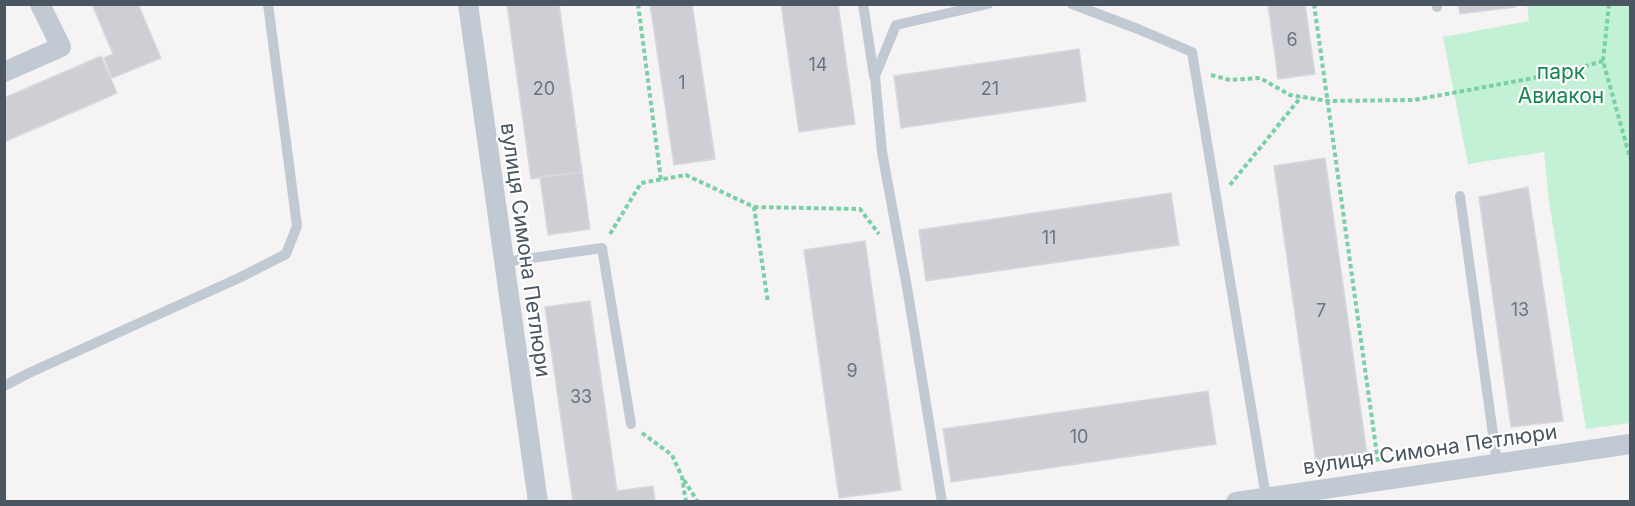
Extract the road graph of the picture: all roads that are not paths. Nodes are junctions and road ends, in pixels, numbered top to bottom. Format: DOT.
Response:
graph roads {
  1 [pos="40,4"];
  2 [pos="268,4"];
  3 [pos="468,4"];
  4 [pos="864,4"];
  5 [pos="988,4"];
  6 [pos="1072,4"];
  7 [pos="4,72"];
  8 [pos="874,76"];
  9 [pos="1460,196"];
  10 [pos="504,262"];
  11 [pos="4,386"];
  12 [pos="632,424"];
  13 [pos="1630,444"];
  14 [pos="1497,463"];
  15 [pos="1266,499"];
  16 [pos="538,501"];
  17 [pos="942,501"];
  18 [pos="1236,501"];
  1 -- 7 [label="street"];
  2 -- 11 [label="lane"];
  3 -- 10 [label="street, вулиця Симона Петлюри"];
  4 -- 8 [label="lane"];
  5 -- 8 [label="lane"];
  6 -- 15 [label="lane"];
  8 -- 17 [label="lane"];
  9 -- 14 [label="lane"];
  10 -- 12 [label="lane"];
  10 -- 16 [label="street, вулиця Симона Петлюри"];
  13 -- 14 [label="street, вулиця Симона Петлюри"];
  14 -- 15 [label="street, вулиця Симона Петлюри"];
  15 -- 18 [label="street, вулиця Симона Петлюри"];
}
